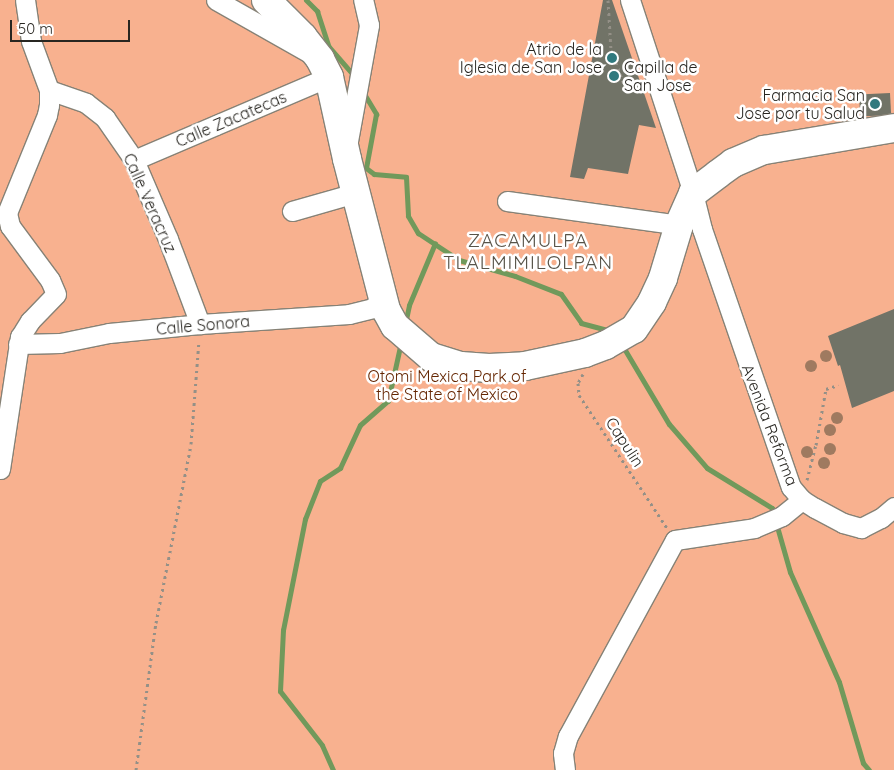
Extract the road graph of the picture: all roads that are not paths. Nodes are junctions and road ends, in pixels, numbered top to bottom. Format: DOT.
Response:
graph roads {
  1 [pos="25,0"];
  2 [pos="216,0"];
  3 [pos="266,0"];
  4 [pos="363,0"];
  5 [pos="630,0"];
  6 [pos="325,68"];
  7 [pos="49,90"];
  8 [pos="894,128"];
  9 [pos="134,160"];
  10 [pos="346,160"];
  11 [pos="355,193"];
  12 [pos="693,193"];
  13 [pos="507,201"];
  14 [pos="292,211"];
  15 [pos="679,225"];
  16 [pos="384,303"];
  17 [pos="200,324"];
  18 [pos="18,344"];
  19 [pos="0,469"];
  20 [pos="802,500"];
  21 [pos="894,507"];
  22 [pos="565,770"];
  1 -- 7 [label="street"];
  2 -- 6 [label="street"];
  3 -- 6 [label="main road"];
  4 -- 10 [label="street"];
  5 -- 12 [label="street, Avenida Reforma"];
  6 -- 9 [label="street, Calle Zacatecas"];
  6 -- 10 [label="main road"];
  7 -- 9 [label="street, Calle Veracruz"];
  7 -- 18 [label="street"];
  8 -- 12 [label="main road"];
  9 -- 17 [label="street, Calle Veracruz"];
  10 -- 11 [label="main road"];
  11 -- 14 [label="street"];
  11 -- 16 [label="main road"];
  12 -- 15 [label="main road"];
  12 -- 20 [label="street, Avenida Reforma"];
  13 -- 15 [label="street"];
  15 -- 16 [label="main road"];
  16 -- 17 [label="street, Calle Sonora"];
  17 -- 18 [label="street, Calle Sonora"];
  18 -- 19 [label="street"];
  20 -- 21 [label="street"];
  20 -- 22 [label="street, Avenida Reforma"];
}
